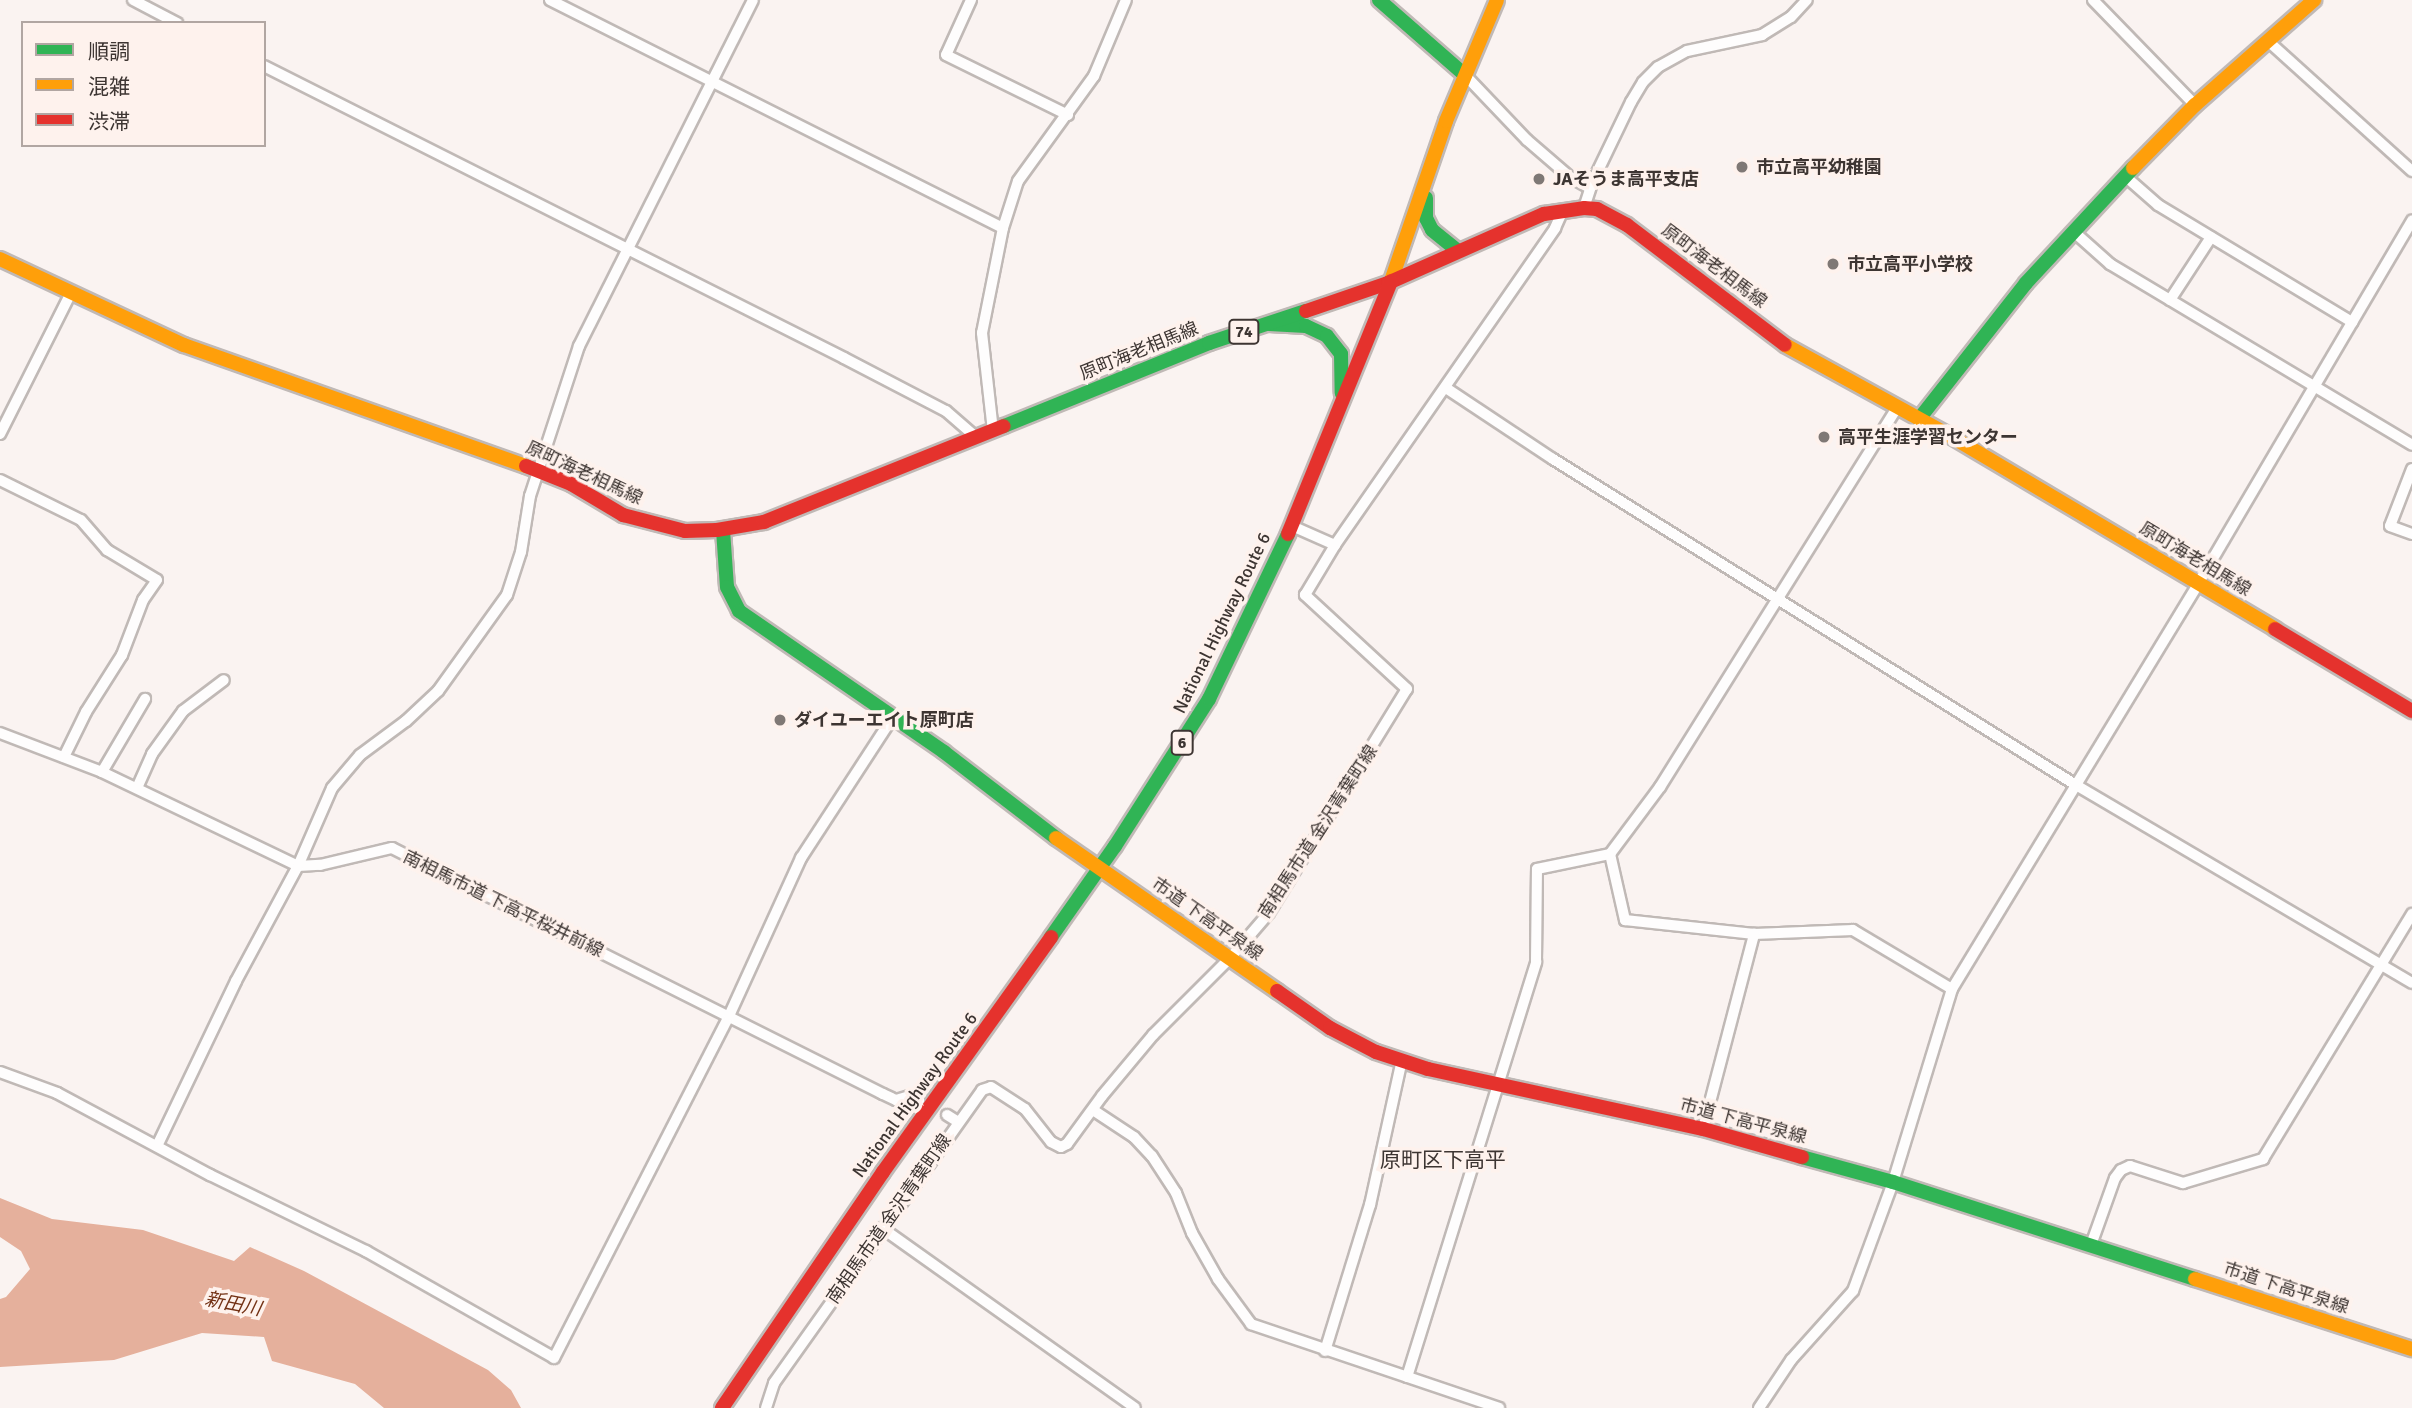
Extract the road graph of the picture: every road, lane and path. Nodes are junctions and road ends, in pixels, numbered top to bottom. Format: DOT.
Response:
graph roads {
  1 [pos="133,0"];
  2 [pos="550,0"];
  3 [pos="753,0"];
  4 [pos="971,0"];
  5 [pos="1126,0"];
  6 [pos="1379,0"];
  7 [pos="1497,0"];
  8 [pos="1807,0"];
  9 [pos="2092,0"];
  10 [pos="2314,0"];
  11 [pos="173,21"];
  12 [pos="2268,40"];
  13 [pos="266,67"];
  14 [pos="1465,75"];
  15 [pos="712,83"];
  16 [pos="2195,105"];
  17 [pos="1068,115"];
  18 [pos="2412,171"];
  19 [pos="2124,176"];
  20 [pos="1428,180"];
  21 [pos="1590,188"];
  22 [pos="1584,208"];
  23 [pos="1563,210"];
  24 [pos="2412,220"];
  25 [pos="1003,228"];
  26 [pos="2073,231"];
  27 [pos="2211,237"];
  28 [pos="628,250"];
  29 [pos="1458,251"];
  30 [pos="0,258"];
  31 [pos="1388,283"];
  32 [pos="71,293"];
  33 [pos="2170,300"];
  34 [pos="2352,322"];
  35 [pos="1269,324"];
  36 [pos="2314,387"];
  37 [pos="1446,388"];
  38 [pos="1897,408"];
  39 [pos="1340,410"];
  40 [pos="1919,419"];
  41 [pos="993,431"];
  42 [pos="0,434"];
  43 [pos="976,437"];
  44 [pos="2412,445"];
  45 [pos="2412,469"];
  46 [pos="539,471"];
  47 [pos="0,480"];
  48 [pos="1292,526"];
  49 [pos="723,530"];
  50 [pos="2412,534"];
  51 [pos="1335,545"];
  52 [pos="2198,584"];
  53 [pos="1778,599"];
  54 [pos="224,680"];
  55 [pos="145,699"];
  56 [pos="2410,706"];
  57 [pos="893,717"];
  58 [pos="0,733"];
  59 [pos="64,757"];
  60 [pos="102,772"];
  61 [pos="2076,785"];
  62 [pos="137,788"];
  63 [pos="1610,854"];
  64 [pos="298,866"];
  65 [pos="1100,867"];
  66 [pos="2412,914"];
  67 [pos="1754,934"];
  68 [pos="1231,957"];
  69 [pos="2383,965"];
  70 [pos="2412,983"];
  71 [pos="1952,989"];
  72 [pos="729,1016"];
  73 [pos="1402,1060"];
  74 [pos="0,1072"];
  75 [pos="1499,1084"];
  76 [pos="919,1100"];
  77 [pos="1093,1110"];
  78 [pos="947,1115"];
  79 [pos="958,1122"];
  80 [pos="1703,1129"];
  81 [pos="157,1146"];
  82 [pos="1894,1181"];
  83 [pos="882,1228"];
  84 [pos="2091,1245"];
  85 [pos="2412,1349"];
  86 [pos="1325,1351"];
  87 [pos="1408,1377"];
  88 [pos="722,1408"];
  89 [pos="766,1408"];
  90 [pos="1135,1408"];
  91 [pos="1499,1408"];
  92 [pos="1759,1408"];
  1 -- 11 [label="street"];
  2 -- 15 [label="street"];
  3 -- 15 [label="street"];
  4 -- 17 [label="street"];
  5 -- 17 [label="street"];
  6 -- 14 [label="main road"];
  7 -- 14 [label="main road, National Highway Route 6 / 6"];
  8 -- 21 [label="street"];
  9 -- 16 [label="street"];
  10 -- 12 [label="main road"];
  12 -- 16 [label="main road"];
  12 -- 18 [label="street"];
  13 -- 28 [label="street"];
  14 -- 20 [label="main road, National Highway Route 6 / 6"];
  14 -- 21 [label="street"];
  15 -- 25 [label="street"];
  15 -- 28 [label="street"];
  16 -- 19 [label="main road"];
  17 -- 25 [label="street"];
  19 -- 26 [label="main road"];
  19 -- 27 [label="street"];
  20 -- 29 [label="main road"];
  20 -- 31 [label="main road, National Highway Route 6 / 6"];
  21 -- 22 [label="street"];
  22 -- 23 [label="main road, 原町海老相馬線 / 74"];
  22 -- 38 [label="main road, 原町海老相馬線 / 74"];
  23 -- 29 [label="main road, 原町海老相馬線 / 74"];
  23 -- 37 [label="street, 南相馬市道 金沢青葉町線"];
  24 -- 34 [label="street"];
  25 -- 41 [label="street"];
  26 -- 33 [label="street"];
  26 -- 40 [label="main road"];
  27 -- 33 [label="street"];
  27 -- 34 [label="street"];
  28 -- 43 [label="street"];
  28 -- 46 [label="street"];
  29 -- 31 [label="main road, 原町海老相馬線 / 74"];
  30 -- 32 [label="main road, 原町海老相馬線 / 74"];
  31 -- 35 [label="main road, 原町海老相馬線 / 74"];
  31 -- 39 [label="main road, National Highway Route 6 / 6"];
  32 -- 42 [label="street"];
  32 -- 46 [label="main road, 原町海老相馬線 / 74"];
  33 -- 36 [label="street"];
  34 -- 36 [label="street"];
  35 -- 39 [label="main road"];
  35 -- 41 [label="main road, 原町海老相馬線 / 74"];
  36 -- 44 [label="street"];
  36 -- 52 [label="street"];
  37 -- 51 [label="street, 南相馬市道 金沢青葉町線"];
  37 -- 53 [label="street"];
  38 -- 40 [label="main road, 原町海老相馬線 / 74"];
  38 -- 53 [label="street"];
  39 -- 48 [label="main road, National Highway Route 6 / 6"];
  40 -- 52 [label="main road, 原町海老相馬線 / 74"];
  41 -- 43 [label="main road, 原町海老相馬線 / 74"];
  43 -- 49 [label="main road, 原町海老相馬線 / 74"];
  45 -- 50 [label="street"];
  46 -- 49 [label="main road, 原町海老相馬線 / 74"];
  46 -- 64 [label="street"];
  47 -- 59 [label="street"];
  48 -- 51 [label="street"];
  48 -- 65 [label="main road, National Highway Route 6 / 6"];
  49 -- 57 [label="main road, 市道 下高平泉線"];
  51 -- 68 [label="street, 南相馬市道 金沢青葉町線"];
  52 -- 56 [label="main road, 原町海老相馬線 / 74"];
  52 -- 61 [label="street"];
  53 -- 61 [label="street"];
  53 -- 63 [label="street"];
  54 -- 62 [label="street"];
  55 -- 60 [label="street"];
  57 -- 65 [label="main road, 市道 下高平泉線"];
  57 -- 72 [label="street"];
  58 -- 59 [label="street"];
  59 -- 60 [label="street"];
  60 -- 62 [label="street"];
  61 -- 69 [label="street"];
  61 -- 71 [label="street"];
  62 -- 64 [label="street"];
  63 -- 67 [label="street"];
  63 -- 75 [label="street"];
  64 -- 72 [label="street, 南相馬市道 下高平桜井前線"];
  64 -- 81 [label="street"];
  65 -- 68 [label="main road, 市道 下高平泉線"];
  65 -- 88 [label="main road, National Highway Route 6 / 6"];
  66 -- 69 [label="street"];
  67 -- 71 [label="street"];
  67 -- 80 [label="street"];
  68 -- 73 [label="main road, 市道 下高平泉線"];
  68 -- 77 [label="street, 南相馬市道 金沢青葉町線"];
  69 -- 70 [label="street"];
  69 -- 84 [label="street"];
  71 -- 82 [label="street"];
  72 -- 76 [label="street, 南相馬市道 下高平桜井前線"];
  72 -- 81 [label="street"];
  73 -- 75 [label="main road, 市道 下高平泉線"];
  73 -- 86 [label="street"];
  74 -- 81 [label="street"];
  75 -- 80 [label="main road, 市道 下高平泉線"];
  75 -- 87 [label="street"];
  77 -- 79 [label="street, 南相馬市道 金沢青葉町線"];
  77 -- 86 [label="street"];
  78 -- 79 [label="street"];
  79 -- 83 [label="street, 南相馬市道 金沢青葉町線"];
  80 -- 82 [label="main road, 市道 下高平泉線"];
  82 -- 84 [label="main road, 市道 下高平泉線"];
  82 -- 92 [label="street"];
  83 -- 89 [label="street, 南相馬市道 金沢青葉町線"];
  83 -- 90 [label="street"];
  84 -- 85 [label="main road, 市道 下高平泉線"];
  86 -- 87 [label="street"];
  87 -- 91 [label="street"];
}
